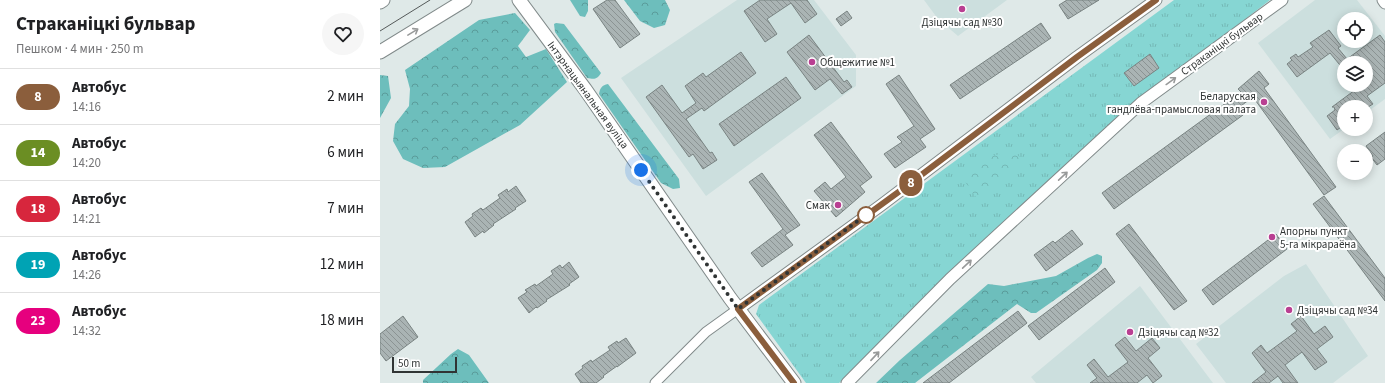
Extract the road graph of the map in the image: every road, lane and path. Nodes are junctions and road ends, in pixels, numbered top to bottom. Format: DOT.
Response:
graph roads {
  1 [pos="384,0"];
  2 [pos="466,0"];
  3 [pos="519,0"];
  4 [pos="1156,0"];
  5 [pos="1282,0"];
  6 [pos="1383,0"];
  7 [pos="380,2"];
  8 [pos="1385,3"];
  9 [pos="380,52"];
  10 [pos="738,309"];
  11 [pos="655,383"];
  12 [pos="794,383"];
  13 [pos="847,383"];
  1 -- 7 [label="main road"];
  9 -- 2 [label="main road, one-way"];
  3 -- 10 [label="main road, Інтэрнацыянальная вуліца"];
  4 -- 10 [label="street"];
  13 -- 5 [label="street, Страканіцкі бульвар, one-way"];
  6 -- 8 [label="street"];
  10 -- 11 [label="street"];
  10 -- 12 [label="main road, Інтэрнацыянальная вуліца"];
}
